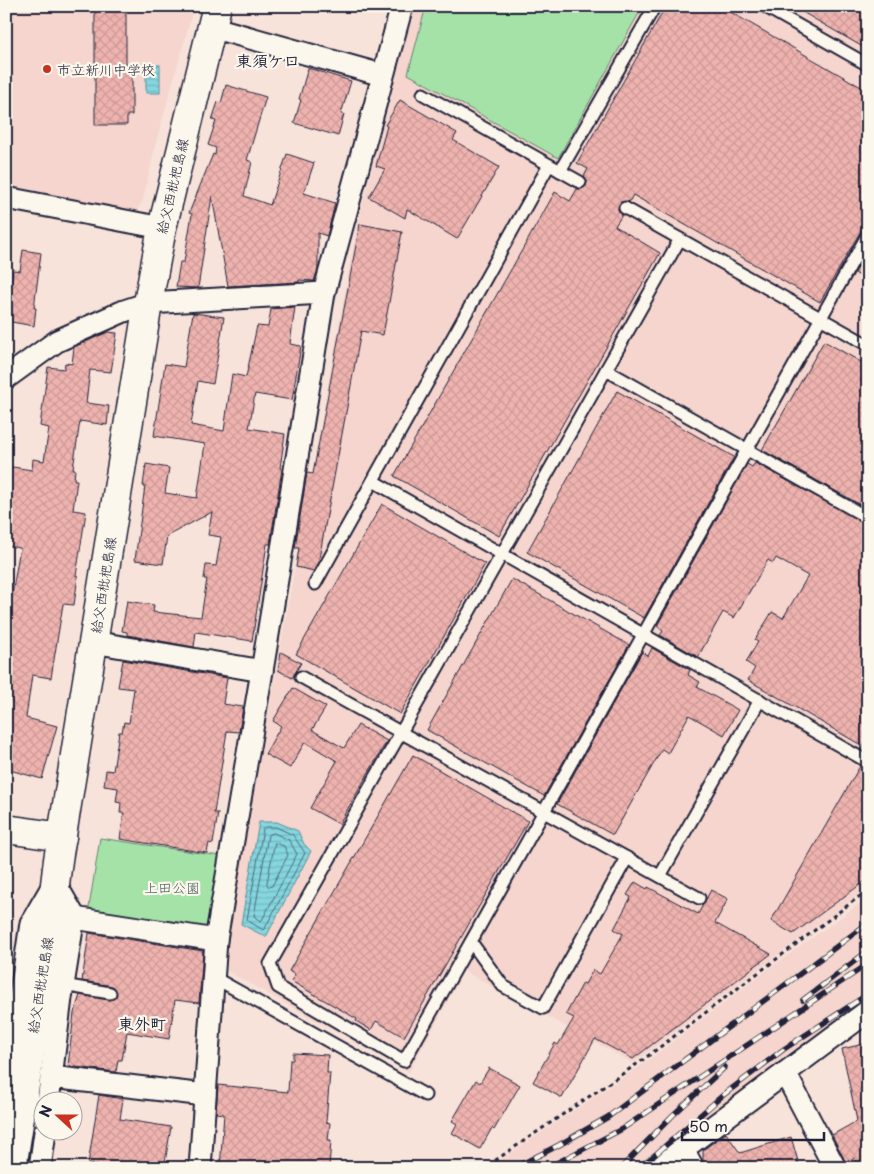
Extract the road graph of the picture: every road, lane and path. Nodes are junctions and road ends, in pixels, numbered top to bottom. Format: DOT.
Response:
graph roads {
  1 [pos="402,6"];
  2 [pos="655,6"];
  3 [pos="764,6"];
  4 [pos="214,17"];
  5 [pos="868,65"];
  6 [pos="382,75"];
  7 [pos="423,94"];
  8 [pos="549,165"];
  9 [pos="560,171"];
  10 [pos="580,182"];
  11 [pos="7,202"];
  12 [pos="626,208"];
  13 [pos="162,228"];
  14 [pos="868,234"];
  15 [pos="680,239"];
  16 [pos="324,293"];
  17 [pos="148,303"];
  18 [pos="820,318"];
  19 [pos="868,345"];
  20 [pos="606,370"];
  21 [pos="6,378"];
  22 [pos="746,450"];
  23 [pos="373,481"];
  24 [pos="868,518"];
  25 [pos="502,554"];
  26 [pos="316,584"];
  27 [pos="643,634"];
  28 [pos="93,642"];
  29 [pos="262,671"];
  30 [pos="301,676"];
  31 [pos="760,700"];
  32 [pos="401,732"];
  33 [pos="868,762"];
  34 [pos="544,811"];
  35 [pos="6,829"];
  36 [pos="62,837"];
  37 [pos="627,858"];
  38 [pos="660,876"];
  39 [pos="55,883"];
  40 [pos="868,890"];
  41 [pos="699,898"];
  42 [pos="74,918"];
  43 [pos="216,940"];
  44 [pos="471,942"];
  45 [pos="213,977"];
  46 [pos="63,985"];
  47 [pos="110,993"];
  48 [pos="868,1011"];
  49 [pos="785,1073"];
  50 [pos="12,1077"];
  51 [pos="52,1077"];
  52 [pos="50,1092"];
  53 [pos="205,1094"];
  54 [pos="426,1095"];
  55 [pos="44,1142"];
  56 [pos="683,1149"];
  57 [pos="12,1168"];
  58 [pos="40,1168"];
  59 [pos="200,1168"];
  60 [pos="481,1168"];
  61 [pos="654,1168"];
  62 [pos="693,1168"];
  63 [pos="835,1168"];
  1 -- 6 [label="street"];
  2 -- 9 [label="lane"];
  3 -- 5 [label="lane"];
  4 -- 6 [label="street"];
  4 -- 13 [label="main road, 給父西枇杷島線"];
  6 -- 16 [label="street"];
  7 -- 8 [label="lane"];
  8 -- 9 [label="lane"];
  8 -- 23 [label="lane"];
  9 -- 10 [label="lane"];
  11 -- 13 [label="street"];
  12 -- 15 [label="lane"];
  13 -- 17 [label="main road, 給父西枇杷島線"];
  14 -- 18 [label="lane"];
  15 -- 18 [label="lane"];
  15 -- 20 [label="lane"];
  16 -- 17 [label="street"];
  16 -- 29 [label="street"];
  17 -- 21 [label="street"];
  17 -- 28 [label="main road, 給父西枇杷島線"];
  18 -- 19 [label="lane"];
  18 -- 22 [label="lane"];
  20 -- 22 [label="lane"];
  20 -- 25 [label="lane"];
  22 -- 24 [label="lane"];
  22 -- 27 [label="lane"];
  23 -- 25 [label="lane"];
  23 -- 26 [label="lane"];
  25 -- 27 [label="lane"];
  25 -- 32 [label="lane"];
  27 -- 31 [label="lane"];
  27 -- 34 [label="lane"];
  28 -- 29 [label="street"];
  28 -- 36 [label="main road, 給父西枇杷島線"];
  29 -- 43 [label="street"];
  30 -- 32 [label="lane"];
  31 -- 33 [label="lane"];
  31 -- 38 [label="lane"];
  32 -- 34 [label="lane"];
  32 -- 44 [label="lane"];
  34 -- 37 [label="lane"];
  34 -- 44 [label="lane"];
  35 -- 36 [label="main road"];
  36 -- 39 [label="main road, 給父西枇杷島線"];
  37 -- 38 [label="lane"];
  37 -- 44 [label="lane"];
  38 -- 41 [label="lane"];
  39 -- 42 [label="street"];
  39 -- 50 [label="main road, 給父西枇杷島線"];
  40 -- 60 [label="path"];
  42 -- 43 [label="street"];
  42 -- 46 [label="street"];
  43 -- 45 [label="street"];
  45 -- 53 [label="street"];
  45 -- 54 [label="lane"];
  46 -- 47 [label="lane"];
  46 -- 51 [label="street"];
  48 -- 49 [label="street"];
  49 -- 56 [label="street"];
  49 -- 63 [label="street"];
  50 -- 57 [label="main road, 給父西枇杷島線"];
  51 -- 52 [label="street"];
  51 -- 53 [label="street"];
  53 -- 59 [label="street"];
  55 -- 58 [label="street"];
  56 -- 61 [label="street"];
  56 -- 62 [label="street"];
}
